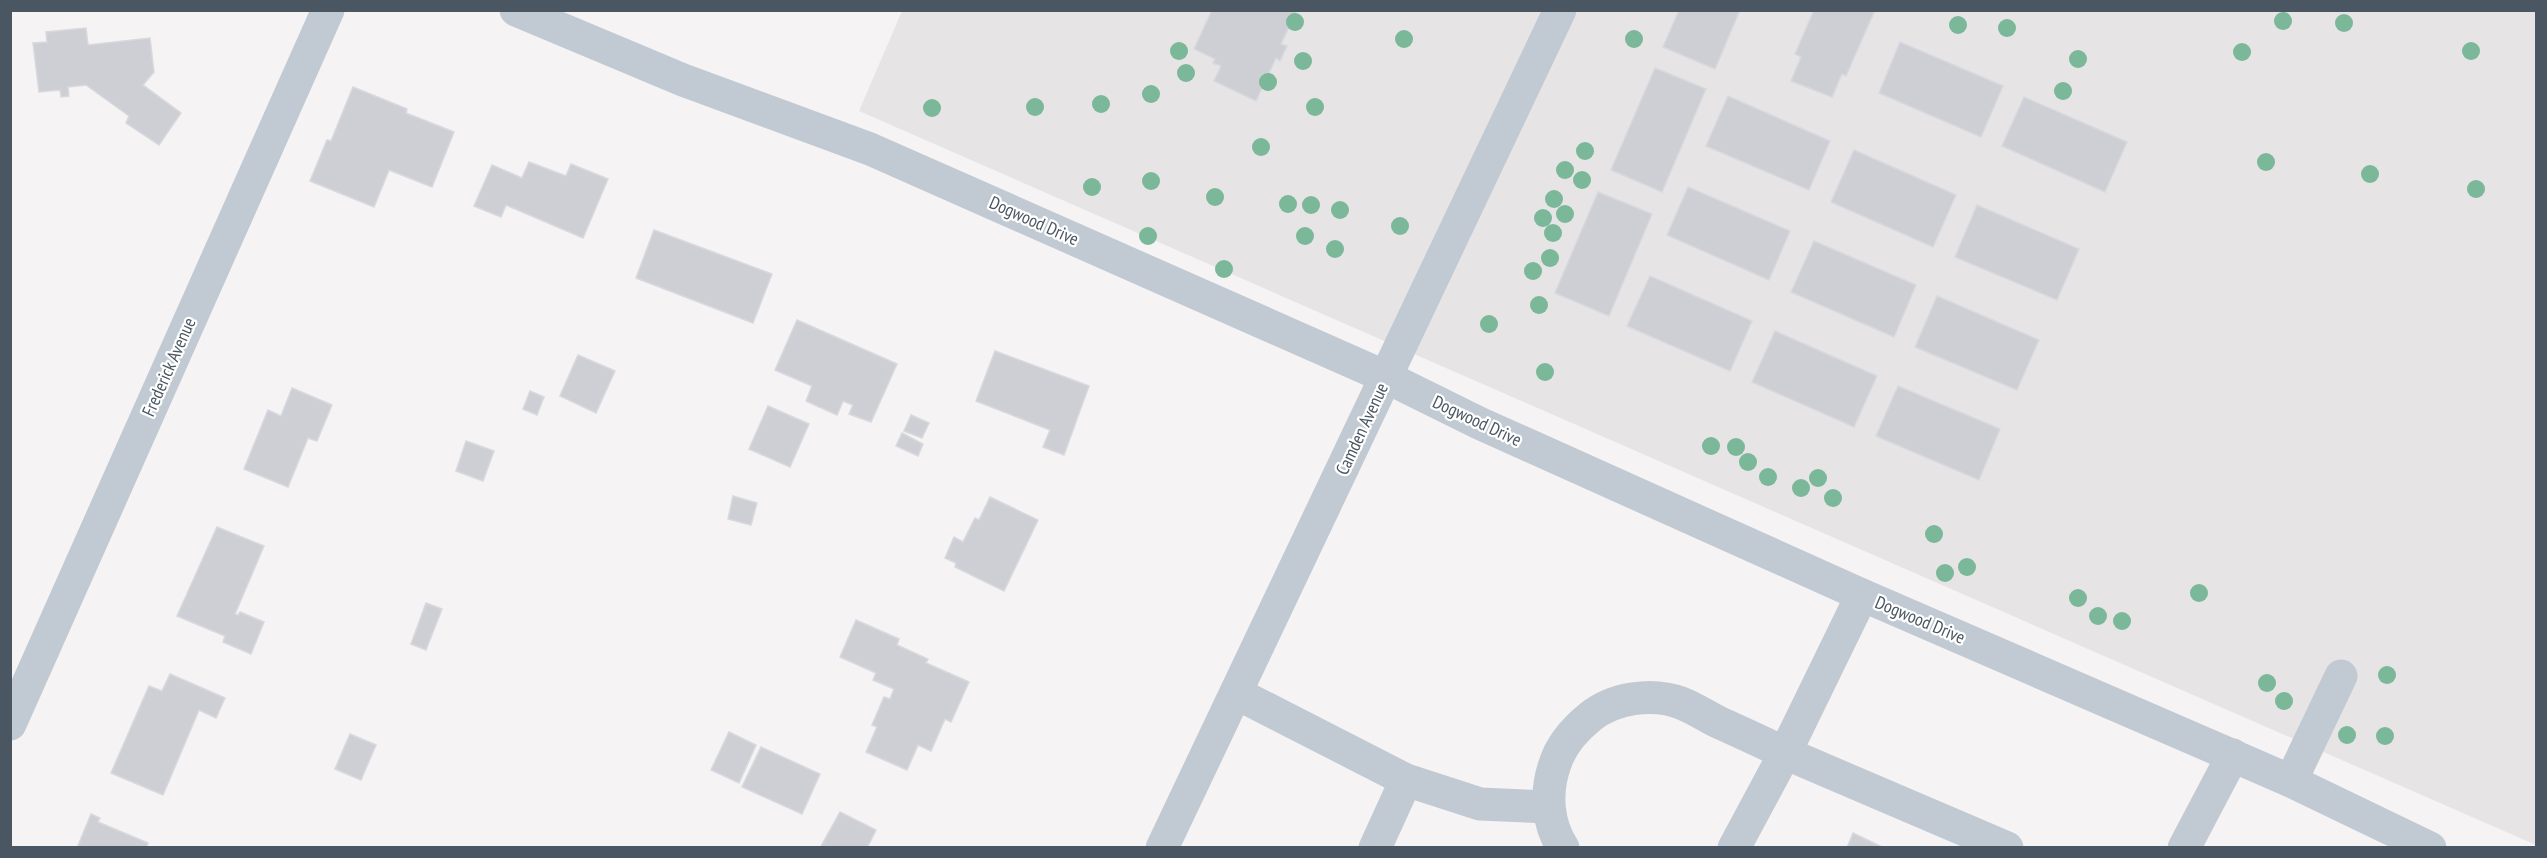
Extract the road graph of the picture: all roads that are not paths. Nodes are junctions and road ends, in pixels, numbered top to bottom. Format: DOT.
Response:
graph roads {
  1 [pos="328,10"];
  2 [pos="516,10"];
  3 [pos="1560,10"];
  4 [pos="1386,377"];
  5 [pos="1862,595"];
  6 [pos="2341,676"];
  7 [pos="1236,693"];
  8 [pos="10,724"];
  9 [pos="1785,753"];
  10 [pos="2233,755"];
  11 [pos="1406,780"];
  12 [pos="2291,781"];
  13 [pos="1548,807"];
  14 [pos="1162,848"];
  15 [pos="1376,848"];
  16 [pos="1563,848"];
  17 [pos="1734,848"];
  18 [pos="2007,848"];
  19 [pos="2184,848"];
  20 [pos="2430,848"];
  1 -- 8 [label="street, Frederick Avenue"];
  2 -- 4 [label="street, Dogwood Drive"];
  3 -- 4 [label="street, Camden Avenue"];
  4 -- 5 [label="street, Dogwood Drive"];
  4 -- 7 [label="street, Camden Avenue"];
  5 -- 9 [label="street"];
  5 -- 10 [label="street, Dogwood Drive"];
  6 -- 12 [label="street"];
  7 -- 11 [label="street"];
  7 -- 14 [label="street, Camden Avenue"];
  9 -- 13 [label="street"];
  9 -- 17 [label="street"];
  9 -- 18 [label="street"];
  10 -- 12 [label="street, Dogwood Drive"];
  10 -- 19 [label="street"];
  11 -- 13 [label="street"];
  11 -- 15 [label="street"];
  12 -- 20 [label="street, Dogwood Drive"];
  13 -- 16 [label="street"];
}
